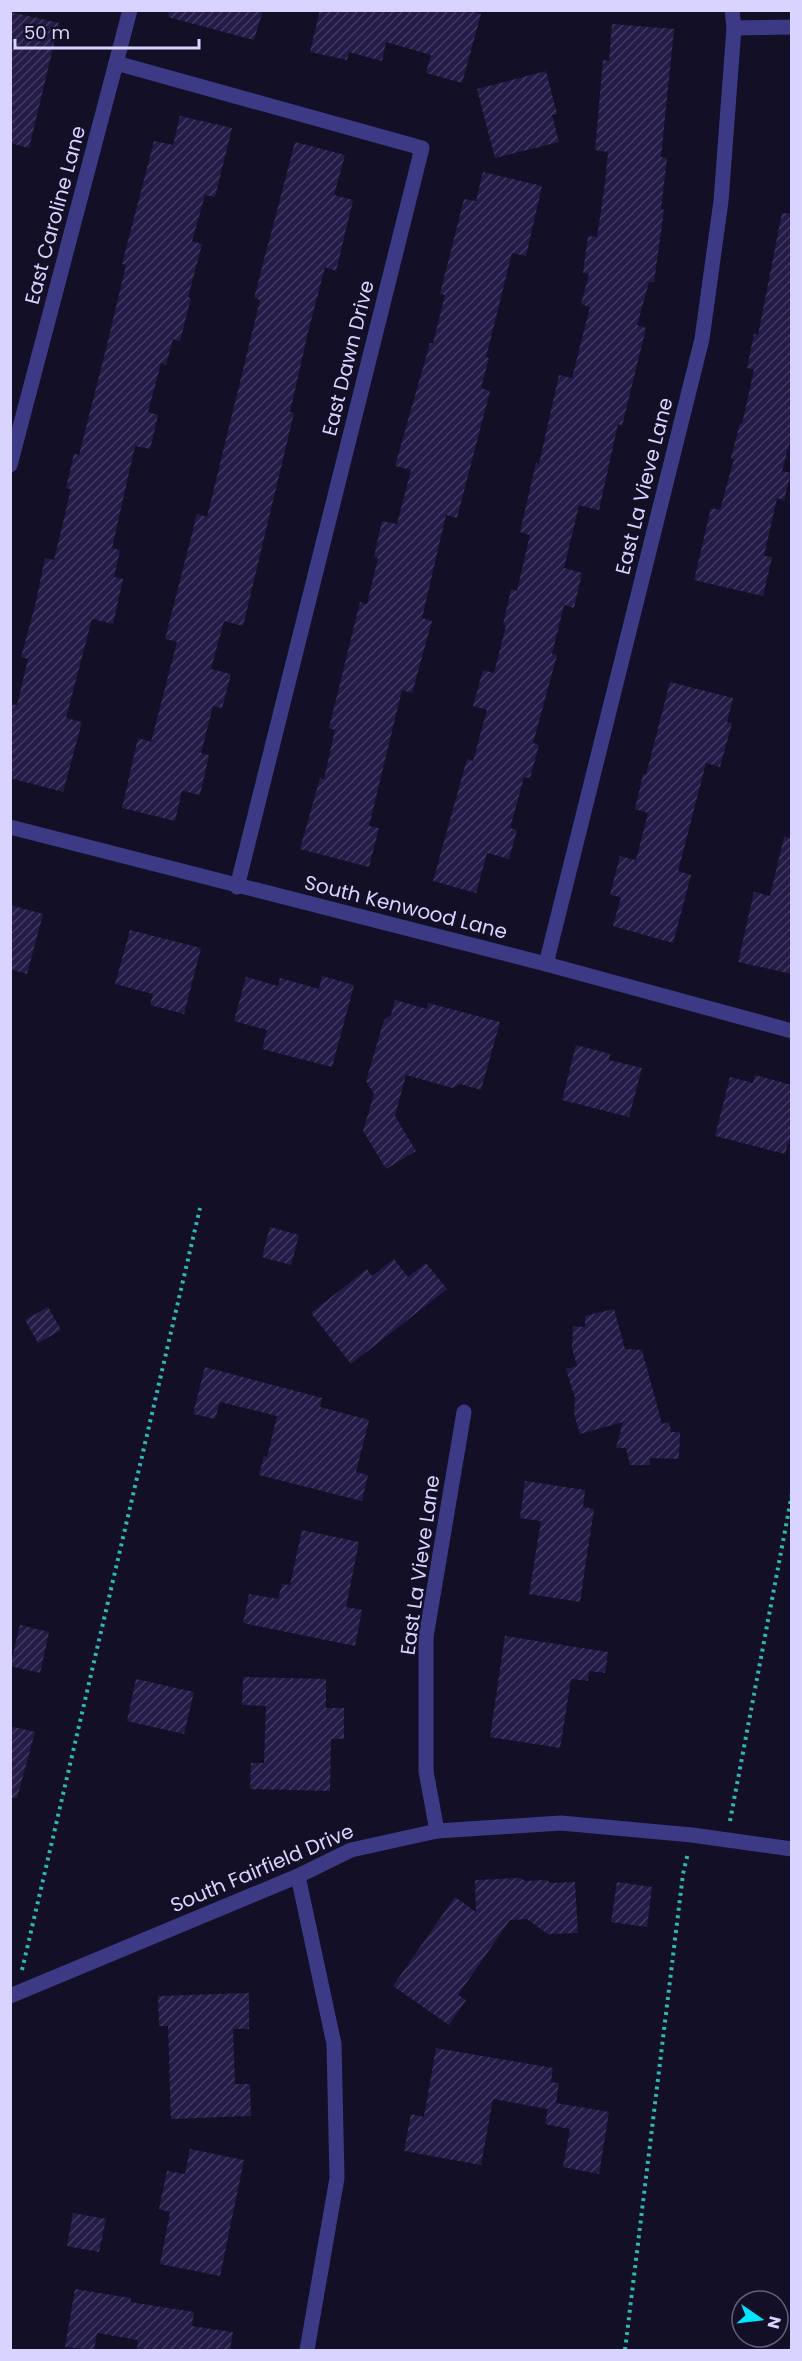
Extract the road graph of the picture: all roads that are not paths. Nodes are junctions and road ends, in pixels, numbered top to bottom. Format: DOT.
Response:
graph roads {
  1 [pos="130,10"];
  2 [pos="732,10"];
  3 [pos="792,27"];
  4 [pos="734,28"];
  5 [pos="117,63"];
  6 [pos="10,465"];
  7 [pos="10,827"];
  8 [pos="237,887"];
  9 [pos="546,964"];
  10 [pos="792,1031"];
  11 [pos="464,1412"];
  12 [pos="437,1832"];
  13 [pos="792,1849"];
  14 [pos="298,1876"];
  15 [pos="14,1994"];
  16 [pos="307,2350"];
  1 -- 5 [label="street, East Caroline Lane"];
  2 -- 4 [label="street, East La Vieve Lane"];
  3 -- 4 [label="street"];
  4 -- 9 [label="street, East La Vieve Lane"];
  5 -- 6 [label="street, East Caroline Lane"];
  5 -- 8 [label="street, East Dawn Drive"];
  7 -- 8 [label="street, South Kenwood Lane"];
  8 -- 9 [label="street, South Kenwood Lane"];
  9 -- 10 [label="street, South Kenwood Lane"];
  11 -- 12 [label="street, East La Vieve Lane"];
  12 -- 13 [label="street, South Fairfield Drive"];
  12 -- 14 [label="street, South Fairfield Drive"];
  14 -- 15 [label="street, South Fairfield Drive"];
  14 -- 16 [label="street"];
}
